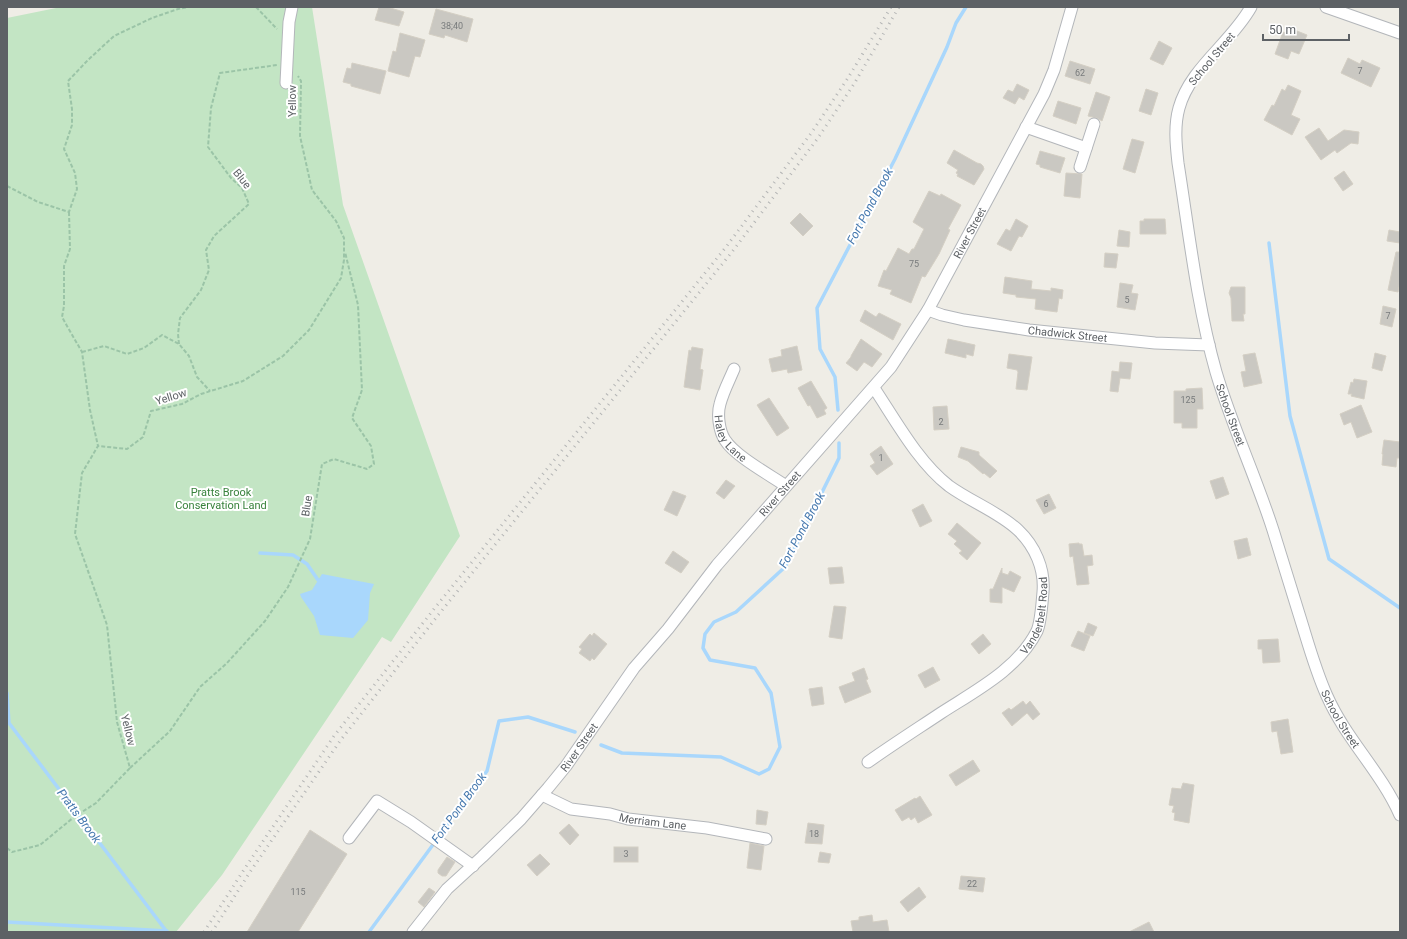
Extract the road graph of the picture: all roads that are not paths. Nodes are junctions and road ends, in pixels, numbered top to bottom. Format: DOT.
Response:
graph roads {
  1 [pos="292,7"];
  2 [pos="1072,7"];
  3 [pos="1251,7"];
  4 [pos="1326,7"];
  5 [pos="1400,33"];
  6 [pos="286,83"];
  7 [pos="1094,124"];
  8 [pos="1026,127"];
  9 [pos="1086,148"];
  10 [pos="1080,167"];
  11 [pos="928,310"];
  12 [pos="1209,345"];
  13 [pos="734,369"];
  14 [pos="874,388"];
  15 [pos="786,486"];
  16 [pos="868,762"];
  17 [pos="542,795"];
  18 [pos="1400,815"];
  19 [pos="348,838"];
  20 [pos="766,839"];
  21 [pos="473,866"];
  22 [pos="413,932"];
  1 -- 6 [label="street"];
  2 -- 8 [label="street, River Street"];
  3 -- 12 [label="street, School Street"];
  4 -- 5 [label="street"];
  7 -- 9 [label="street"];
  8 -- 9 [label="street"];
  8 -- 11 [label="street, River Street"];
  9 -- 10 [label="street"];
  11 -- 12 [label="street, Chadwick Street"];
  11 -- 14 [label="street, River Street"];
  12 -- 18 [label="street, School Street"];
  13 -- 15 [label="street, Haley Lane"];
  14 -- 15 [label="street, River Street"];
  14 -- 16 [label="street, Vanderbelt Road"];
  15 -- 17 [label="street, River Street"];
  17 -- 20 [label="street, Merriam Lane"];
  17 -- 21 [label="street, River Street"];
  19 -- 21 [label="street"];
  21 -- 22 [label="street, River Street"];
}
